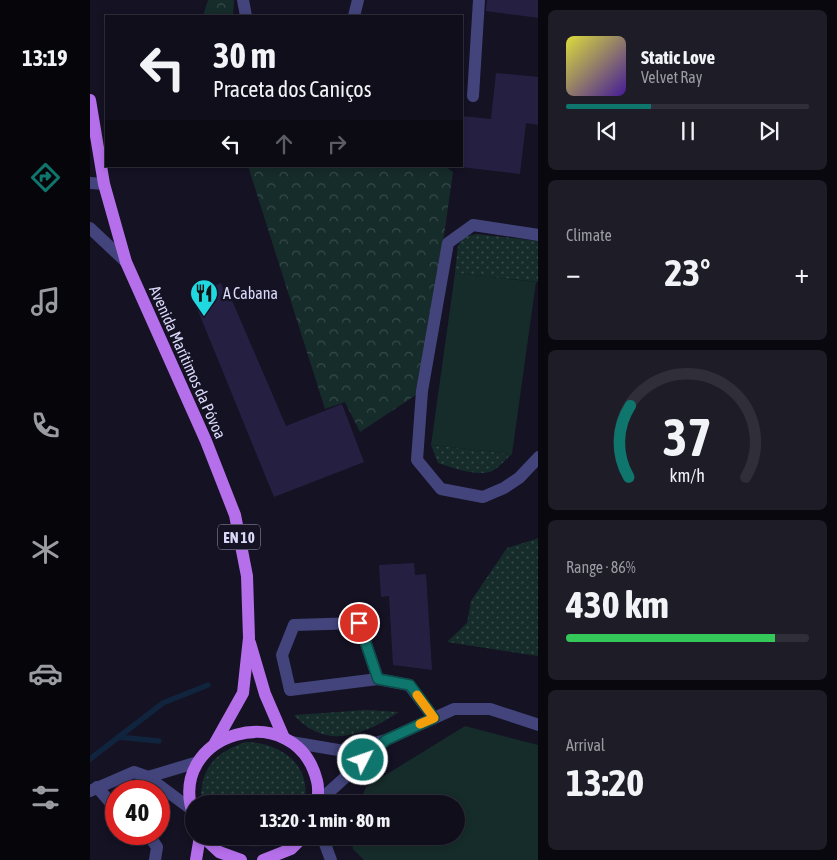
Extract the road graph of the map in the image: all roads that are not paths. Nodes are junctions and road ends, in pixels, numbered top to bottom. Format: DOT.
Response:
graph roads {
  1 [pos="243,0"];
  2 [pos="358,0"];
  3 [pos="480,0"];
  4 [pos="246,15"];
  5 [pos="354,15"];
  6 [pos="473,96"];
  7 [pos="90,100"];
  8 [pos="91,127"];
  9 [pos="90,183"];
  10 [pos="104,184"];
  11 [pos="90,228"];
  12 [pos="538,235"];
  13 [pos="126,262"];
  14 [pos="538,457"];
  15 [pos="249,638"];
  16 [pos="378,679"];
  17 [pos="434,718"];
  18 [pos="538,725"];
  19 [pos="288,740"];
  20 [pos="386,740"];
  21 [pos="215,743"];
  22 [pos="198,762"];
  23 [pos="148,777"];
  24 [pos="94,789"];
  25 [pos="190,795"];
  26 [pos="318,795"];
  27 [pos="327,795"];
  28 [pos="105,798"];
  29 [pos="185,807"];
  30 [pos="156,845"];
  31 [pos="199,845"];
  32 [pos="211,845"];
  33 [pos="295,845"];
  34 [pos="325,845"];
  35 [pos="155,860"];
  36 [pos="196,860"];
  37 [pos="241,860"];
  38 [pos="263,860"];
  39 [pos="268,860"];
  40 [pos="331,860"];
  1 -- 4 [label="street"];
  2 -- 5 [label="street"];
  3 -- 6 [label="street"];
  7 -- 8 [label="main road, Avenida Marítimos da Póvoa / EN 10"];
  8 -- 10 [label="main road, Avenida Marítimos da Póvoa / EN 10"];
  9 -- 10 [label="street"];
  10 -- 13 [label="main road, Avenida Marítimos da Póvoa / EN 10"];
  11 -- 13 [label="street"];
  12 -- 14 [label="street"];
  13 -- 15 [label="main road, Avenida Marítimos da Póvoa / EN 10"];
  15 -- 19 [label="main road, Avenida Marítimos da Póvoa"];
  15 -- 21 [label="main road, Avenida Marítimos da Póvoa"];
  16 -- 16 [label="street"];
  16 -- 17 [label="street"];
  17 -- 18 [label="street"];
  17 -- 20 [label="street"];
  19 -- 20 [label="street"];
  19 -- 21 [label="main road"];
  19 -- 26 [label="main road"];
  20 -- 27 [label="street"];
  21 -- 22 [label="main road"];
  22 -- 23 [label="street"];
  22 -- 25 [label="main road"];
  23 -- 24 [label="street"];
  23 -- 29 [label="street"];
  24 -- 28 [label="street"];
  30 -- 35 [label="street"];
  31 -- 36 [label="main road"];
  32 -- 37 [label="main road"];
  33 -- 39 [label="main road"];
  34 -- 40 [label="street"];
  38 -- 39 [label="main road"];
}
